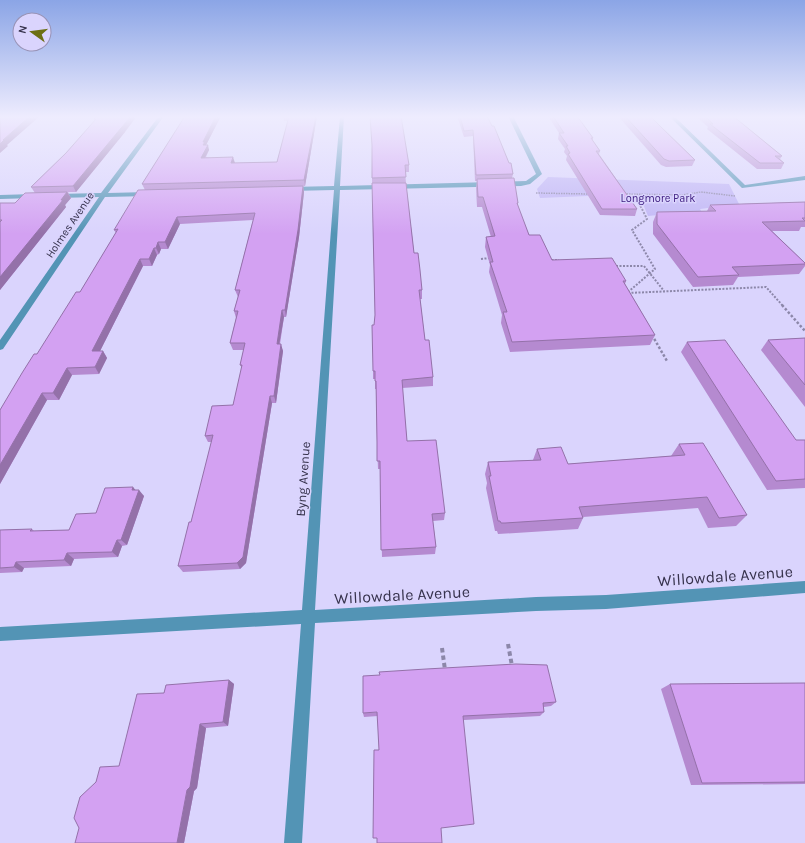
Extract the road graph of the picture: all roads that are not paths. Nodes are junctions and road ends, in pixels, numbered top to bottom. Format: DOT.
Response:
graph roads {
  1 [pos="133,155"];
  2 [pos="339,155"];
  3 [pos="530,155"];
  4 [pos="711,155"];
  5 [pos="805,178"];
  6 [pos="337,188"];
  7 [pos="282,189"];
  8 [pos="157,193"];
  9 [pos="104,194"];
  10 [pos="39,196"];
  11 [pos="46,196"];
  12 [pos="0,197"];
  13 [pos="0,347"];
  14 [pos="805,587"];
  15 [pos="308,618"];
  16 [pos="0,634"];
  17 [pos="293,843"];
  1 -- 9 [label="street, Holmes Avenue"];
  2 -- 6 [label="street, Byng Avenue"];
  3 -- 6 [label="street"];
  4 -- 5 [label="street"];
  6 -- 7 [label="street"];
  6 -- 15 [label="street, Byng Avenue"];
  8 -- 9 [label="street"];
  9 -- 11 [label="street"];
  9 -- 13 [label="street, Holmes Avenue"];
  10 -- 12 [label="street"];
  14 -- 15 [label="street, Willowdale Avenue"];
  15 -- 16 [label="street, Willowdale Avenue"];
  15 -- 17 [label="street, Byng Avenue"];
}
